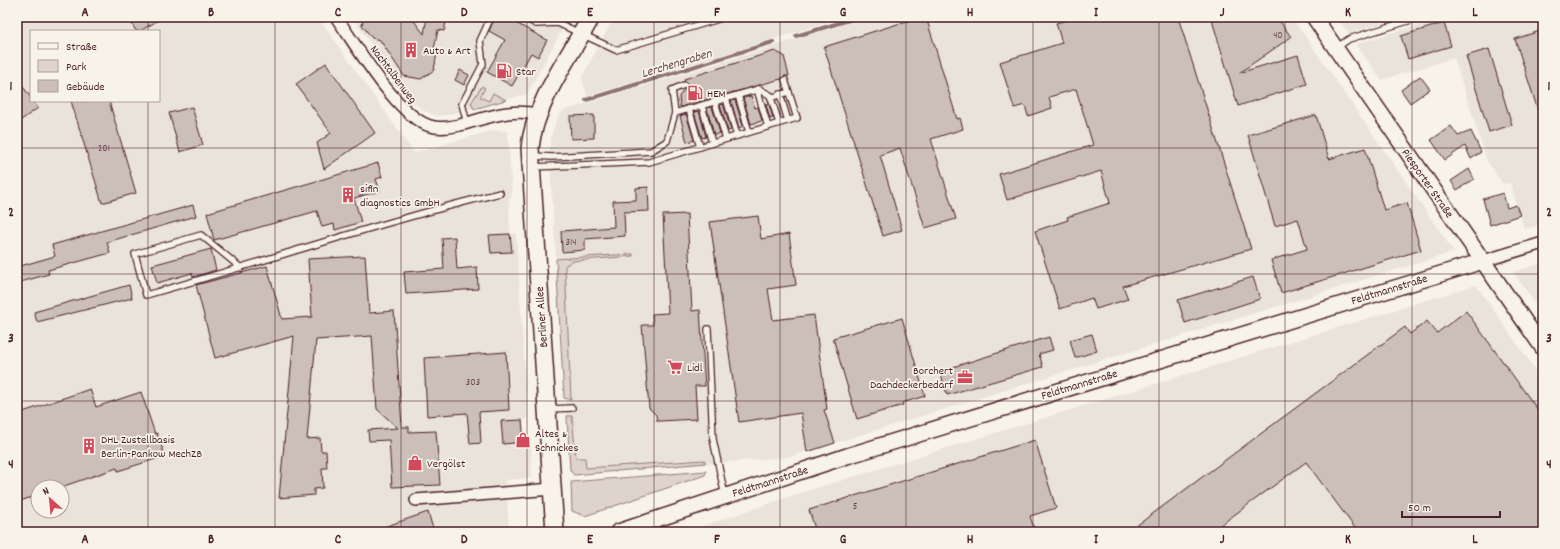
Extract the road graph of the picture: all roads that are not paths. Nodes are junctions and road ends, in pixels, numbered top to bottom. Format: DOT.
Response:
graph roads {
  1 [pos="336,17"];
  2 [pos="491,17"];
  3 [pos="523,17"];
  4 [pos="591,17"];
  5 [pos="725,17"];
  6 [pos="1314,17"];
  7 [pos="1422,17"];
  8 [pos="582,35"];
  9 [pos="1335,48"];
  10 [pos="786,80"];
  11 [pos="684,85"];
  12 [pos="757,89"];
  13 [pos="789,92"];
  14 [pos="780,94"];
  15 [pos="738,95"];
  16 [pos="770,95"];
  17 [pos="726,98"];
  18 [pos="715,102"];
  19 [pos="702,106"];
  20 [pos="540,109"];
  21 [pos="689,109"];
  22 [pos="675,113"];
  23 [pos="788,121"];
  24 [pos="467,123"];
  25 [pos="779,123"];
  26 [pos="768,126"];
  27 [pos="749,132"];
  28 [pos="737,136"];
  29 [pos="726,139"];
  30 [pos="712,143"];
  31 [pos="700,147"];
  32 [pos="530,162"];
  33 [pos="500,193"];
  34 [pos="1543,243"];
  35 [pos="1483,261"];
  36 [pos="241,268"];
  37 [pos="708,329"];
  38 [pos="1543,348"];
  39 [pos="572,408"];
  40 [pos="547,409"];
  41 [pos="552,489"];
  42 [pos="725,496"];
  43 [pos="416,500"];
  44 [pos="555,532"];
  45 [pos="618,532"];
  1 -- 24 [label="street, Nachtalbenweg"];
  2 -- 24 [label="lane"];
  3 -- 8 [label="lane"];
  4 -- 8 [label="main road, Berliner Allee"];
  5 -- 8 [label="lane"];
  6 -- 9 [label="street, Piesporter Straße"];
  7 -- 9 [label="lane"];
  8 -- 20 [label="main road, Berliner Allee"];
  9 -- 35 [label="street, Piesporter Straße"];
  10 -- 13 [label="lane"];
  11 -- 22 [label="lane"];
  12 -- 15 [label="lane"];
  12 -- 16 [label="lane"];
  12 -- 26 [label="lane"];
  13 -- 14 [label="lane"];
  13 -- 23 [label="lane"];
  14 -- 16 [label="lane"];
  14 -- 23 [label="lane"];
  15 -- 17 [label="lane"];
  15 -- 27 [label="lane"];
  16 -- 25 [label="lane"];
  17 -- 18 [label="lane"];
  17 -- 28 [label="lane"];
  18 -- 19 [label="lane"];
  18 -- 29 [label="lane"];
  19 -- 21 [label="lane"];
  19 -- 30 [label="lane"];
  20 -- 24 [label="street, Nachtalbenweg"];
  20 -- 32 [label="main road, Berliner Allee"];
  21 -- 22 [label="lane"];
  21 -- 31 [label="lane"];
  22 -- 32 [label="lane"];
  23 -- 25 [label="lane"];
  25 -- 26 [label="lane"];
  26 -- 27 [label="lane"];
  27 -- 28 [label="lane"];
  28 -- 29 [label="lane"];
  29 -- 30 [label="lane"];
  30 -- 31 [label="lane"];
  31 -- 32 [label="lane"];
  32 -- 40 [label="main road, Berliner Allee"];
  33 -- 36 [label="lane"];
  34 -- 35 [label="street, Feldtmannstraße"];
  35 -- 38 [label="street, Piesporter Straße"];
  35 -- 42 [label="street, Feldtmannstraße"];
  36 -- 36 [label="lane"];
  37 -- 42 [label="lane"];
  39 -- 40 [label="lane"];
  40 -- 41 [label="main road, Berliner Allee"];
  41 -- 43 [label="street"];
  41 -- 44 [label="main road, Berliner Allee"];
  42 -- 45 [label="street, Feldtmannstraße"];
}
